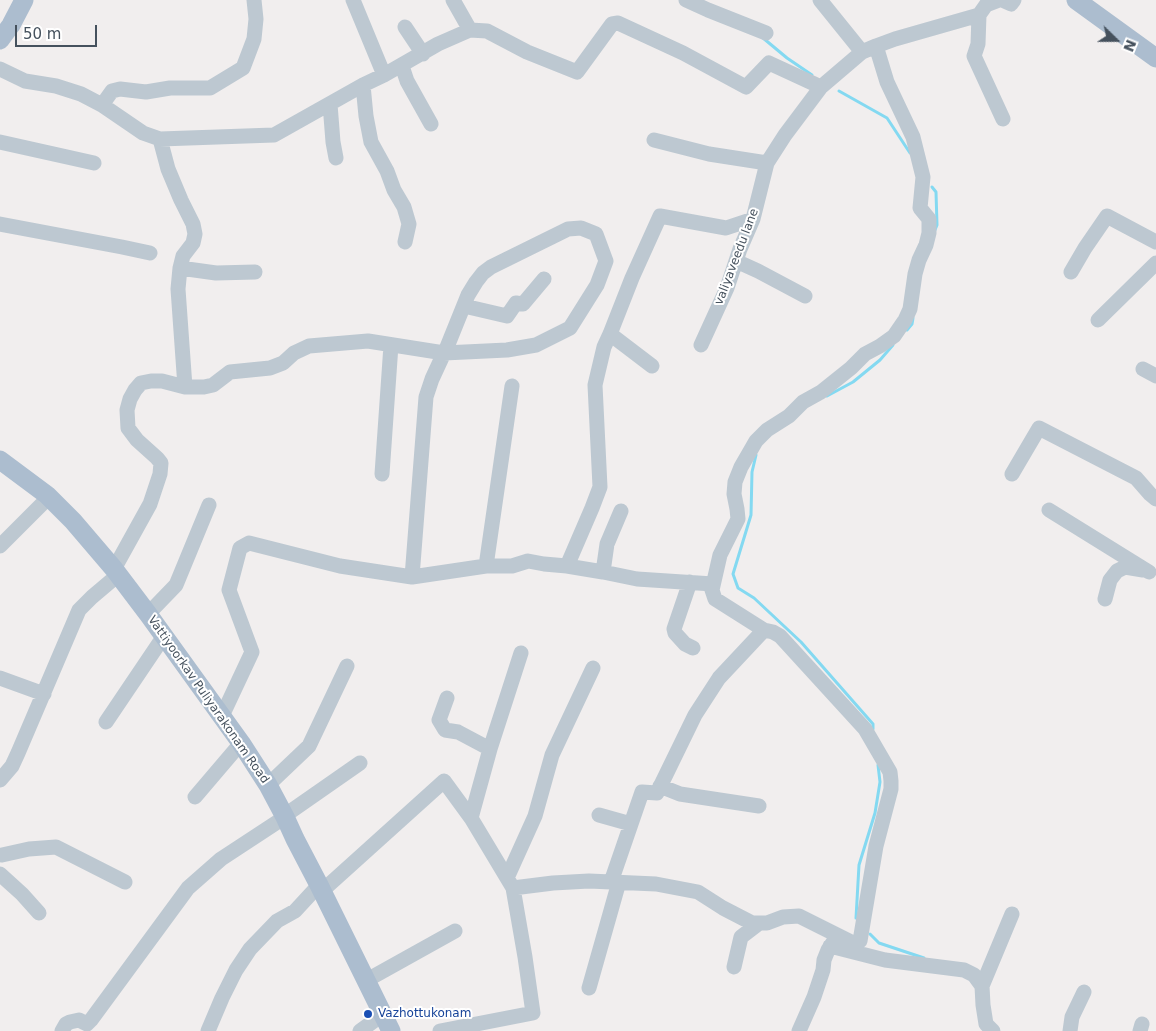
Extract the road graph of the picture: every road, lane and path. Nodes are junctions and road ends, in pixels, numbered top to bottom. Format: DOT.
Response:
graph roads {
  1 [pos="24,0"];
  2 [pos="254,0"];
  3 [pos="353,0"];
  4 [pos="453,0"];
  5 [pos="686,0"];
  6 [pos="820,0"];
  7 [pos="1000,0"];
  8 [pos="1014,0"];
  9 [pos="1076,0"];
  10 [pos="979,15"];
  11 [pos="405,27"];
  12 [pos="470,30"];
  13 [pos="766,33"];
  14 [pos="0,40"];
  15 [pos="869,49"];
  16 [pos="422,54"];
  17 [pos="1156,58"];
  18 [pos="402,66"];
  19 [pos="0,69"];
  20 [pos="384,76"];
  21 [pos="363,85"];
  22 [pos="821,87"];
  23 [pos="330,104"];
  24 [pos="102,105"];
  25 [pos="1002,119"];
  26 [pos="431,124"];
  27 [pos="160,139"];
  28 [pos="654,140"];
  29 [pos="0,142"];
  30 [pos="336,158"];
  31 [pos="94,162"];
  32 [pos="767,162"];
  33 [pos="753,219"];
  34 [pos="0,224"];
  35 [pos="405,242"];
  36 [pos="1156,242"];
  37 [pos="150,253"];
  38 [pos="736,260"];
  39 [pos="1156,263"];
  40 [pos="180,268"];
  41 [pos="255,272"];
  42 [pos="1071,272"];
  43 [pos="544,279"];
  44 [pos="805,296"];
  45 [pos="464,306"];
  46 [pos="1098,320"];
  47 [pos="610,334"];
  48 [pos="391,345"];
  49 [pos="700,345"];
  50 [pos="444,353"];
  51 [pos="652,366"];
  52 [pos="512,386"];
  53 [pos="185,387"];
  54 [pos="0,460"];
  55 [pos="382,474"];
  56 [pos="1012,474"];
  57 [pos="1154,492"];
  58 [pos="49,497"];
  59 [pos="209,505"];
  60 [pos="1049,510"];
  61 [pos="621,511"];
  62 [pos="0,546"];
  63 [pos="486,566"];
  64 [pos="567,566"];
  65 [pos="116,572"];
  66 [pos="603,572"];
  67 [pos="1152,573"];
  68 [pos="412,576"];
  69 [pos="690,582"];
  70 [pos="713,584"];
  71 [pos="1105,599"];
  72 [pos="148,614"];
  73 [pos="764,630"];
  74 [pos="164,636"];
  75 [pos="693,648"];
  76 [pos="521,653"];
  77 [pos="347,666"];
  78 [pos="593,668"];
  79 [pos="0,678"];
  80 [pos="44,694"];
  81 [pos="447,698"];
  82 [pos="222,716"];
  83 [pos="106,722"];
  84 [pos="241,743"];
  85 [pos="490,749"];
  86 [pos="360,763"];
  87 [pos="0,780"];
  88 [pos="268,785"];
  89 [pos="660,786"];
  90 [pos="195,797"];
  91 [pos="759,806"];
  92 [pos="599,815"];
  93 [pos="284,817"];
  94 [pos="471,818"];
  95 [pos="631,824"];
  96 [pos="1,856"];
  97 [pos="0,874"];
  98 [pos="125,882"];
  99 [pos="615,882"];
  100 [pos="510,883"];
  101 [pos="321,888"];
  102 [pos="40,913"];
  103 [pos="1012,914"];
  104 [pos="758,924"];
  105 [pos="456,930"];
  106 [pos="834,941"];
  107 [pos="734,967"];
  108 [pos="366,980"];
  109 [pos="982,986"];
  110 [pos="589,988"];
  111 [pos="1084,992"];
  112 [pos="806,1016"];
  113 [pos="387,1023"];
  114 [pos="62,1031"];
  115 [pos="208,1031"];
  116 [pos="360,1031"];
  117 [pos="440,1031"];
  118 [pos="800,1031"];
  119 [pos="814,1031"];
  120 [pos="993,1031"];
  121 [pos="1070,1031"];
  1 -- 14 [label="main road"];
  2 -- 24 [label="street"];
  3 -- 20 [label="street"];
  4 -- 12 [label="street"];
  5 -- 13 [label="street"];
  6 -- 15 [label="street"];
  7 -- 8 [label="street, valiyaveedu lane"];
  7 -- 10 [label="street, valiyaveedu lane"];
  9 -- 17 [label="main road"];
  10 -- 15 [label="street, valiyaveedu lane"];
  10 -- 25 [label="street"];
  11 -- 16 [label="street"];
  12 -- 16 [label="street"];
  12 -- 22 [label="street"];
  15 -- 22 [label="street, valiyaveedu lane"];
  15 -- 70 [label="street"];
  16 -- 18 [label="street"];
  18 -- 20 [label="street"];
  18 -- 26 [label="street"];
  19 -- 24 [label="street"];
  20 -- 21 [label="street"];
  21 -- 23 [label="street"];
  21 -- 35 [label="street"];
  22 -- 32 [label="street, valiyaveedu lane"];
  23 -- 27 [label="street"];
  23 -- 30 [label="street"];
  24 -- 27 [label="street"];
  27 -- 40 [label="street"];
  28 -- 32 [label="street"];
  29 -- 31 [label="street"];
  32 -- 33 [label="street, valiyaveedu lane"];
  33 -- 38 [label="street, valiyaveedu lane"];
  33 -- 47 [label="street"];
  34 -- 37 [label="street"];
  36 -- 42 [label="street"];
  38 -- 44 [label="street"];
  38 -- 49 [label="street, valiyaveedu lane"];
  39 -- 46 [label="street"];
  40 -- 41 [label="street"];
  40 -- 53 [label="street"];
  43 -- 45 [label="street"];
  45 -- 50 [label="street"];
  45 -- 50 [label="street"];
  47 -- 51 [label="street"];
  47 -- 64 [label="street"];
  48 -- 50 [label="street"];
  48 -- 53 [label="street"];
  48 -- 55 [label="street"];
  50 -- 68 [label="street"];
  52 -- 63 [label="street"];
  53 -- 65 [label="street"];
  54 -- 58 [label="main road, Vattiyoorkav Puliyarakonam Road"];
  56 -- 57 [label="street"];
  58 -- 62 [label="street"];
  58 -- 65 [label="main road, Vattiyoorkav Puliyarakonam Road"];
  59 -- 72 [label="street"];
  60 -- 67 [label="street"];
  61 -- 66 [label="street"];
  63 -- 64 [label="street"];
  63 -- 68 [label="street"];
  64 -- 66 [label="street"];
  65 -- 72 [label="main road, Vattiyoorkav Puliyarakonam Road"];
  65 -- 80 [label="street"];
  66 -- 69 [label="street"];
  67 -- 71 [label="street"];
  68 -- 82 [label="street"];
  69 -- 70 [label="street"];
  69 -- 75 [label="street"];
  70 -- 73 [label="street"];
  72 -- 74 [label="main road, Vattiyoorkav Puliyarakonam Road"];
  73 -- 89 [label="street"];
  73 -- 106 [label="street"];
  74 -- 82 [label="main road, Vattiyoorkav Puliyarakonam Road"];
  74 -- 83 [label="street"];
  76 -- 85 [label="street"];
  77 -- 88 [label="street"];
  78 -- 100 [label="street"];
  79 -- 80 [label="street"];
  80 -- 87 [label="street"];
  81 -- 85 [label="street"];
  82 -- 84 [label="main road, Vattiyoorkav Puliyarakonam Road"];
  84 -- 88 [label="main road, Vattiyoorkav Puliyarakonam Road"];
  84 -- 90 [label="street"];
  85 -- 94 [label="street"];
  86 -- 93 [label="street"];
  88 -- 93 [label="main road, Vattiyoorkav Puliyarakonam Road"];
  89 -- 91 [label="street"];
  89 -- 95 [label="street"];
  92 -- 95 [label="street"];
  93 -- 101 [label="main road, Vattiyoorkav Puliyarakonam Road"];
  93 -- 114 [label="street"];
  94 -- 100 [label="street"];
  94 -- 101 [label="street"];
  95 -- 99 [label="street"];
  96 -- 98 [label="street"];
  97 -- 102 [label="street"];
  99 -- 100 [label="street"];
  99 -- 104 [label="street"];
  99 -- 110 [label="street"];
  100 -- 117 [label="street"];
  101 -- 108 [label="main road, Vattiyoorkav Puliyarakonam Road"];
  101 -- 115 [label="street"];
  103 -- 109 [label="street"];
  104 -- 106 [label="street"];
  104 -- 107 [label="street"];
  105 -- 108 [label="street"];
  106 -- 109 [label="street"];
  106 -- 112 [label="street"];
  108 -- 113 [label="main road, Vattiyoorkav Puliyarakonam Road"];
  109 -- 120 [label="street"];
  111 -- 121 [label="street"];
  112 -- 118 [label="street"];
  112 -- 119 [label="street"];
  113 -- 116 [label="street"];
}
